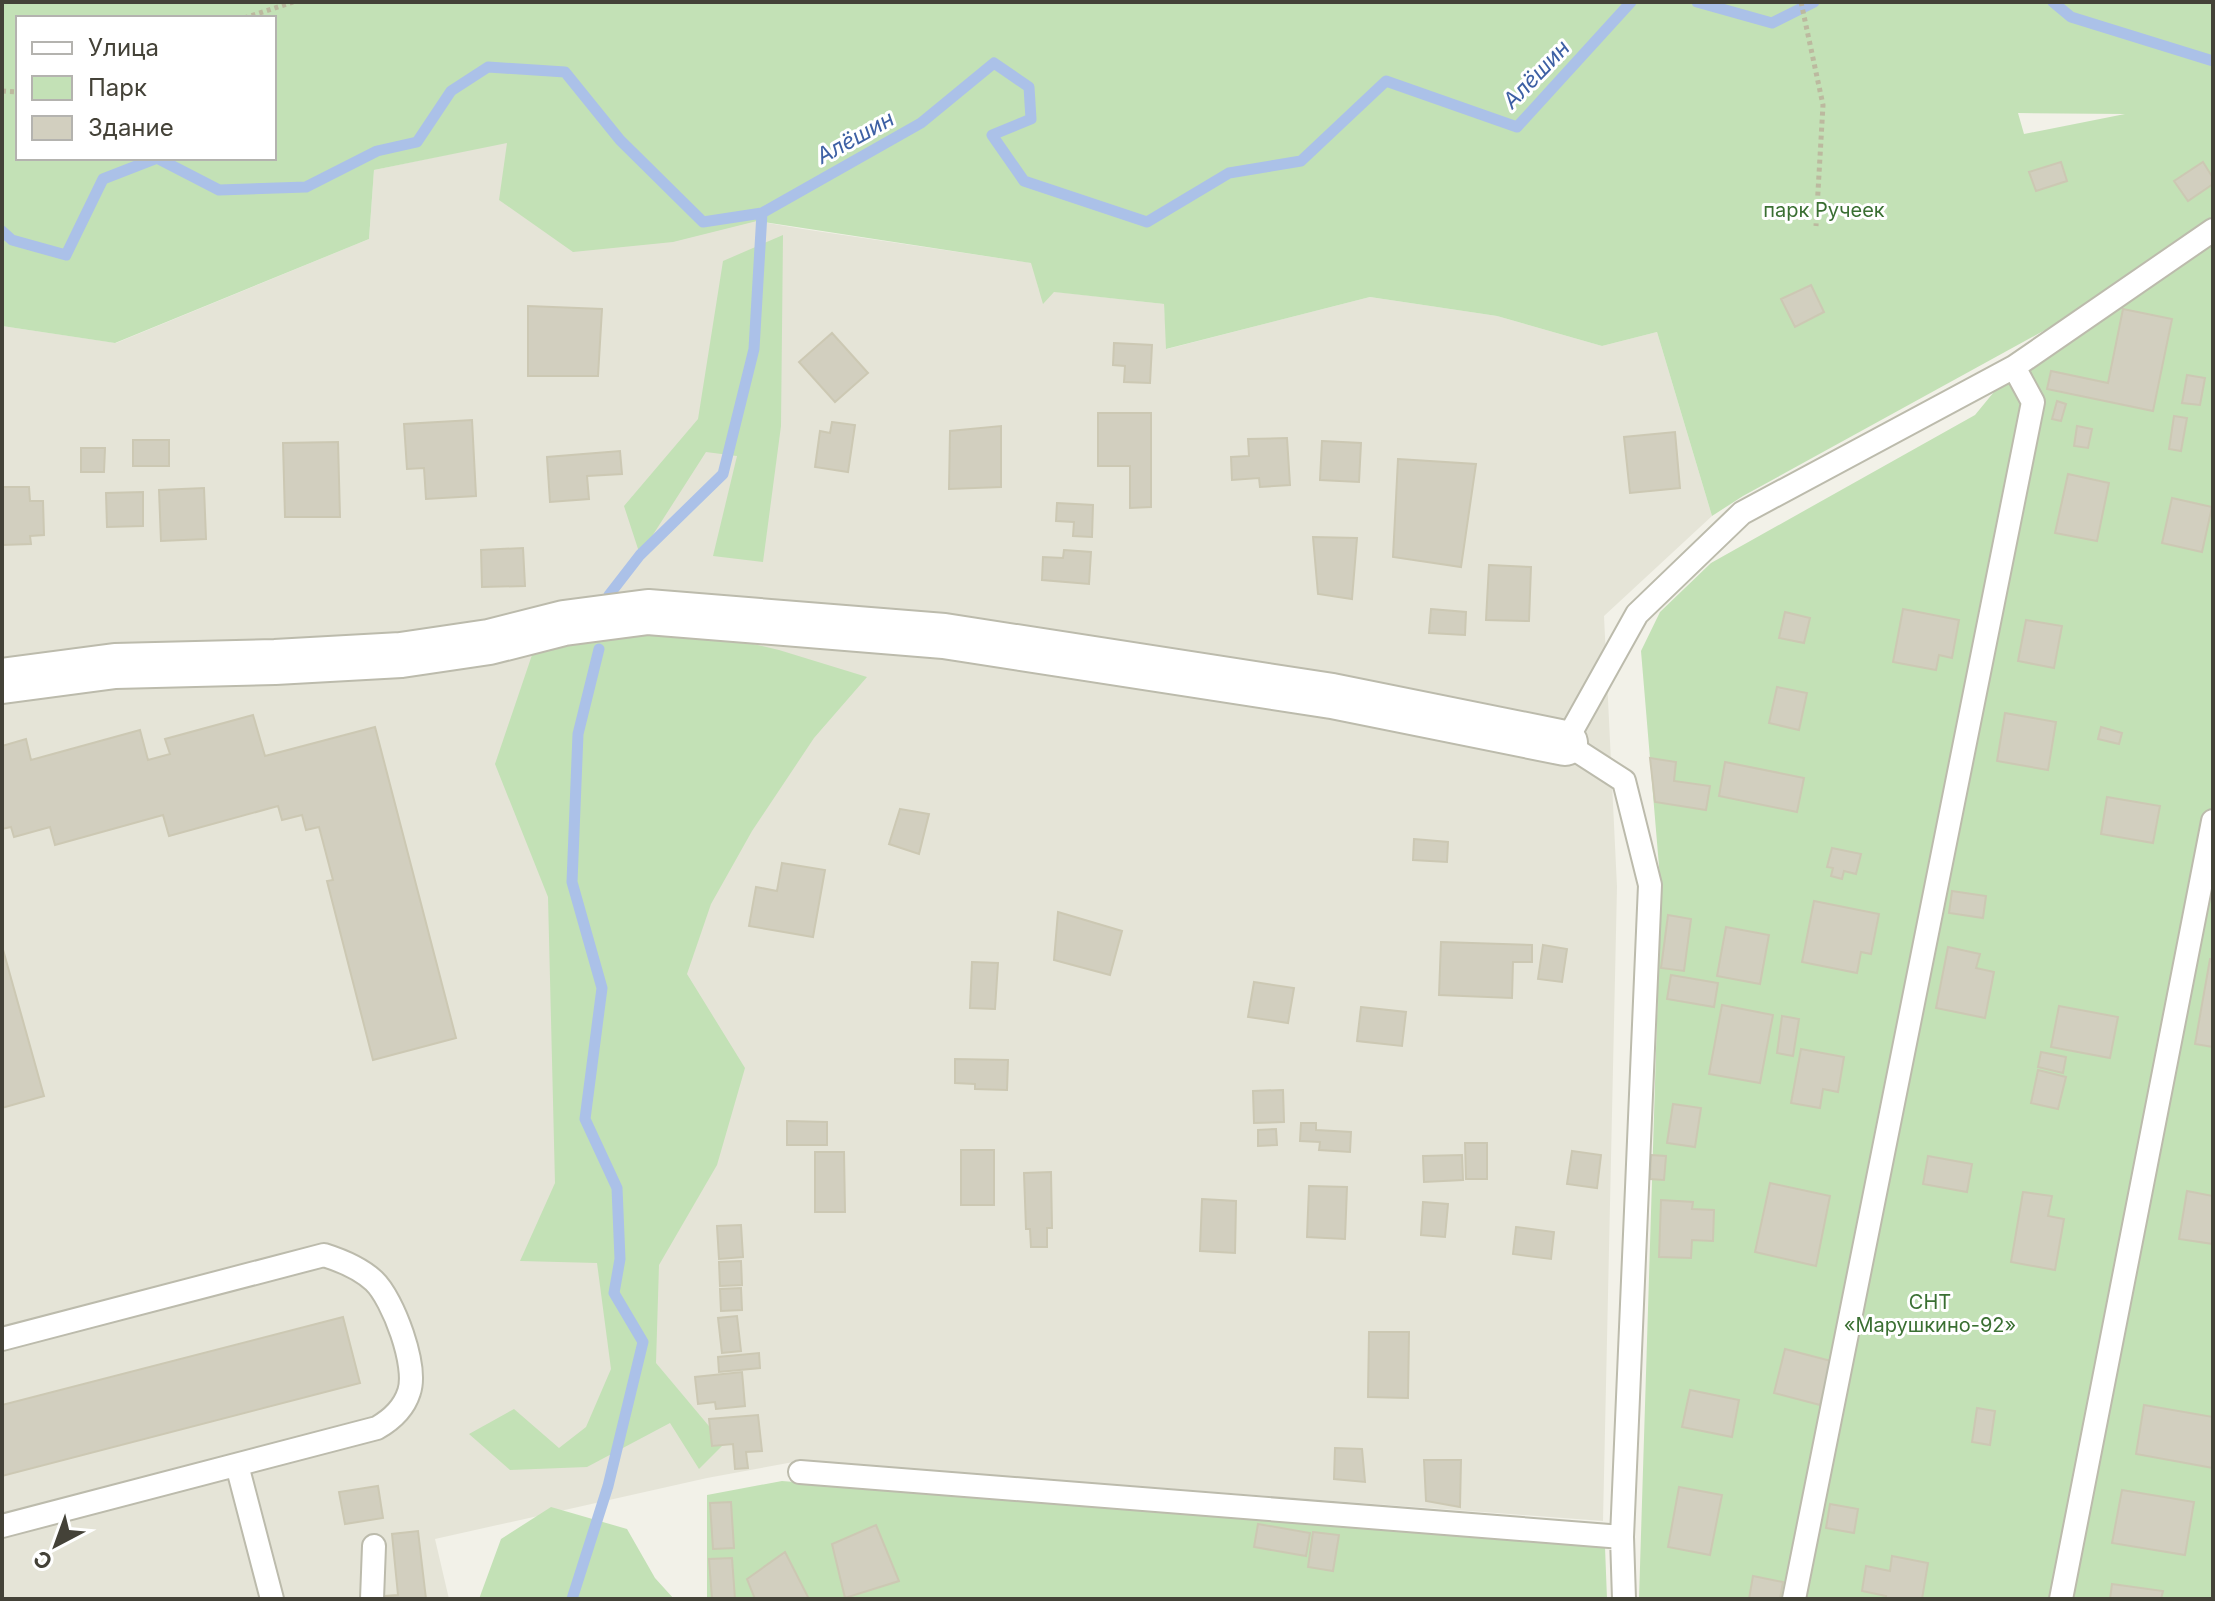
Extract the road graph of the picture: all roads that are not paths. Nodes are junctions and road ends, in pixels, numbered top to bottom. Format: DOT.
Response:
graph roads {
  1 [pos="2213,230"];
  2 [pos="2014,367"];
  3 [pos="2,681"];
  4 [pos="1565,743"];
  5 [pos="2213,821"];
  6 [pos="2,1339"];
  7 [pos="237,1465"];
  8 [pos="800,1472"];
  9 [pos="2,1526"];
  10 [pos="1622,1537"];
  11 [pos="374,1546"];
  12 [pos="272,1599"];
  13 [pos="372,1599"];
  14 [pos="1624,1599"];
  15 [pos="1794,1599"];
  16 [pos="2061,1599"];
  1 -- 2 [label="lane"];
  2 -- 4 [label="lane"];
  2 -- 15 [label="lane"];
  3 -- 4 [label="street"];
  4 -- 10 [label="lane"];
  5 -- 16 [label="lane"];
  6 -- 7 [label="lane"];
  7 -- 9 [label="lane"];
  7 -- 12 [label="lane"];
  8 -- 10 [label="lane"];
  10 -- 14 [label="lane"];
  11 -- 13 [label="lane"];
}
